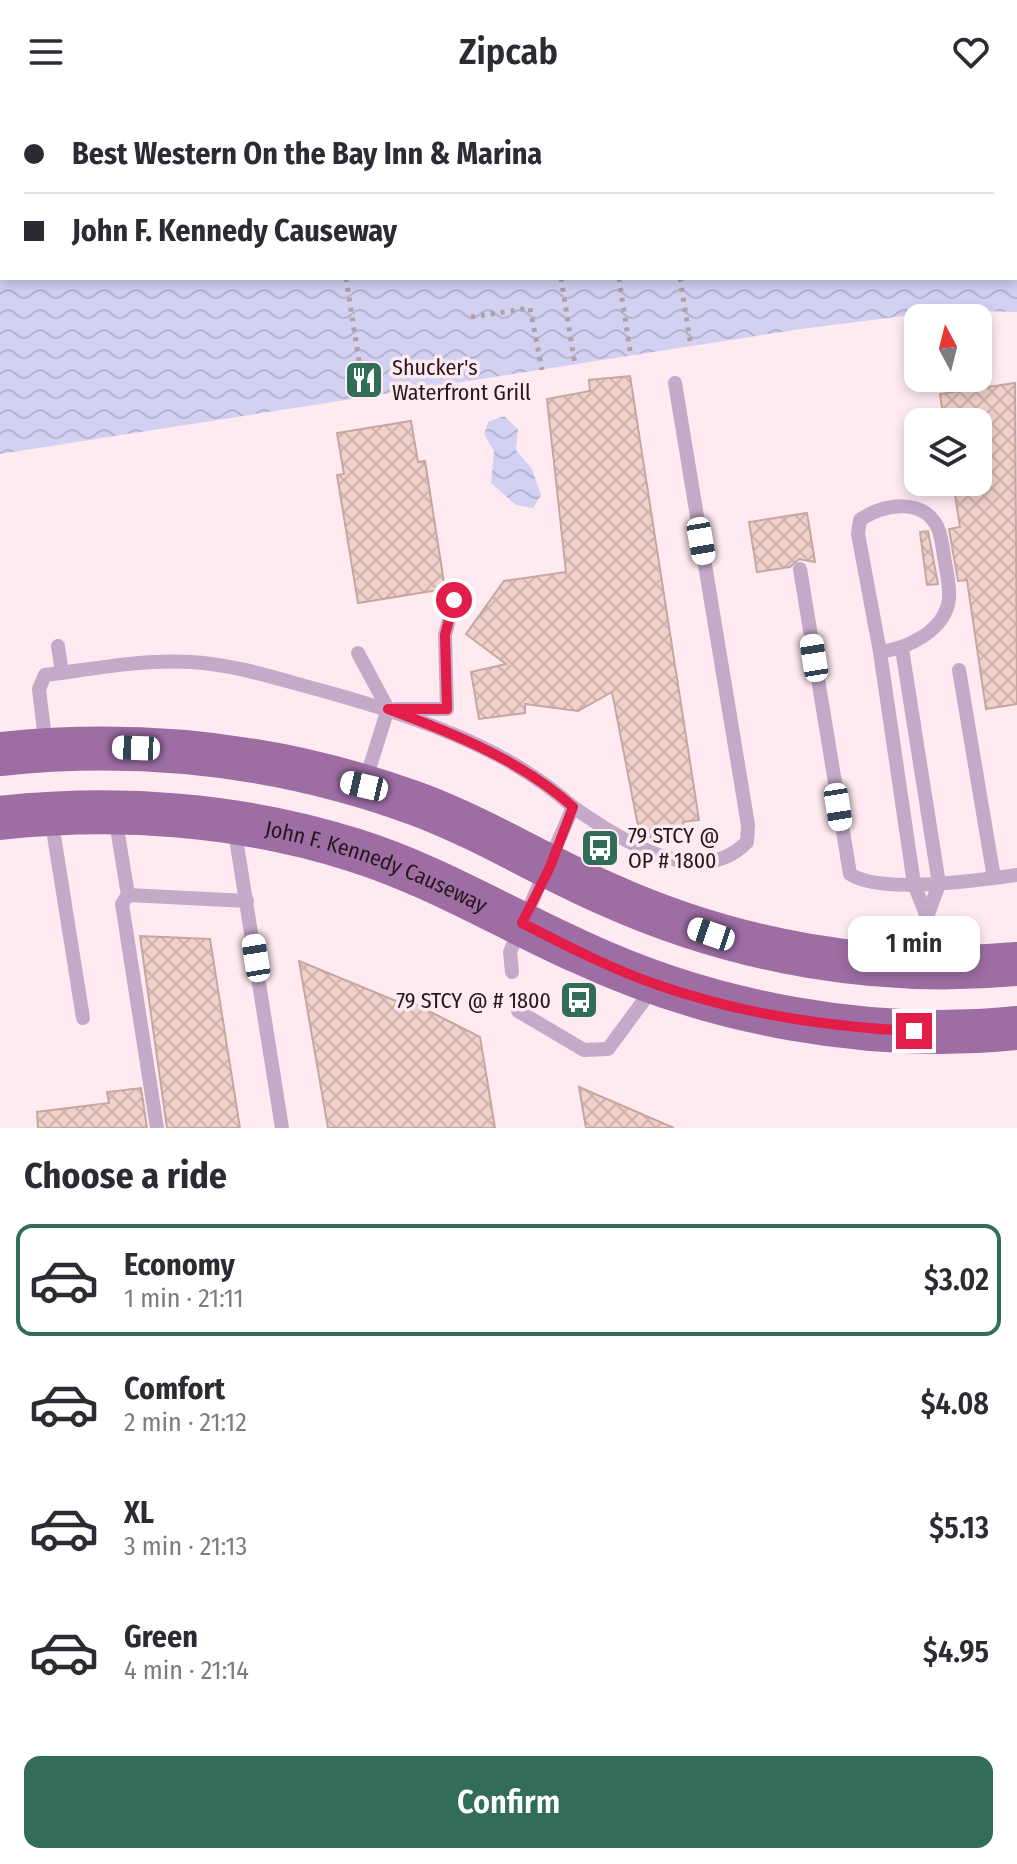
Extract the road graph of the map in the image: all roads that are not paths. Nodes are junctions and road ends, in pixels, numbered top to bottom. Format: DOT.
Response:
graph roads {
  1 [pos="675,383"];
  2 [pos="800,569"];
  3 [pos="454,600"];
  4 [pos="58,646"];
  5 [pos="902,649"];
  6 [pos="880,652"];
  7 [pos="358,653"];
  8 [pos="959,670"];
  9 [pos="62,673"];
  10 [pos="388,709"];
  11 [pos="46,749"];
  12 [pos="0,754"];
  13 [pos="364,786"];
  14 [pos="573,807"];
  15 [pos="115,812"];
  16 [pos="50,813"];
  17 [pos="0,818"];
  18 [pos="233,822"];
  19 [pos="550,867"];
  20 [pos="1017,875"];
  21 [pos="994,878"];
  22 [pos="914,884"];
  23 [pos="939,884"];
  24 [pos="128,895"];
  25 [pos="247,901"];
  26 [pos="927,917"];
  27 [pos="522,923"];
  28 [pos="1004,965"];
  29 [pos="926,968"];
  30 [pos="512,972"];
  31 [pos="656,984"];
  32 [pos="518,1011"];
  33 [pos="83,1018"];
  34 [pos="1008,1029"];
  35 [pos="157,1128"];
  36 [pos="282,1128"];
  1 -- 14 [label="lane"];
  2 -- 22 [label="lane"];
  3 -- 10 [label="lane"];
  4 -- 9 [label="lane"];
  5 -- 6 [label="lane"];
  5 -- 6 [label="lane"];
  5 -- 23 [label="lane"];
  6 -- 22 [label="lane"];
  7 -- 10 [label="lane"];
  8 -- 21 [label="lane"];
  9 -- 10 [label="lane"];
  9 -- 11 [label="lane"];
  10 -- 13 [label="lane"];
  10 -- 14 [label="lane"];
  11 -- 12 [label="main road"];
  11 -- 13 [label="main road"];
  13 -- 19 [label="main road"];
  14 -- 19 [label="lane"];
  15 -- 16 [label="main road, John F. Kennedy Causeway"];
  15 -- 18 [label="main road, John F. Kennedy Causeway"];
  15 -- 24 [label="lane"];
  16 -- 17 [label="main road, John F. Kennedy Causeway"];
  16 -- 33 [label="lane"];
  18 -- 25 [label="lane"];
  18 -- 27 [label="main road, John F. Kennedy Causeway"];
  19 -- 27 [label="lane"];
  19 -- 29 [label="main road"];
  20 -- 21 [label="lane"];
  21 -- 23 [label="lane"];
  22 -- 23 [label="lane"];
  22 -- 26 [label="lane"];
  23 -- 26 [label="lane"];
  24 -- 25 [label="lane"];
  24 -- 35 [label="lane"];
  25 -- 36 [label="lane"];
  26 -- 29 [label="lane"];
  27 -- 30 [label="lane"];
  27 -- 31 [label="main road, John F. Kennedy Causeway"];
  28 -- 29 [label="main road"];
  28 -- 34 [label="main road"];
  31 -- 32 [label="lane"];
  31 -- 34 [label="main road, John F. Kennedy Causeway"];
}
